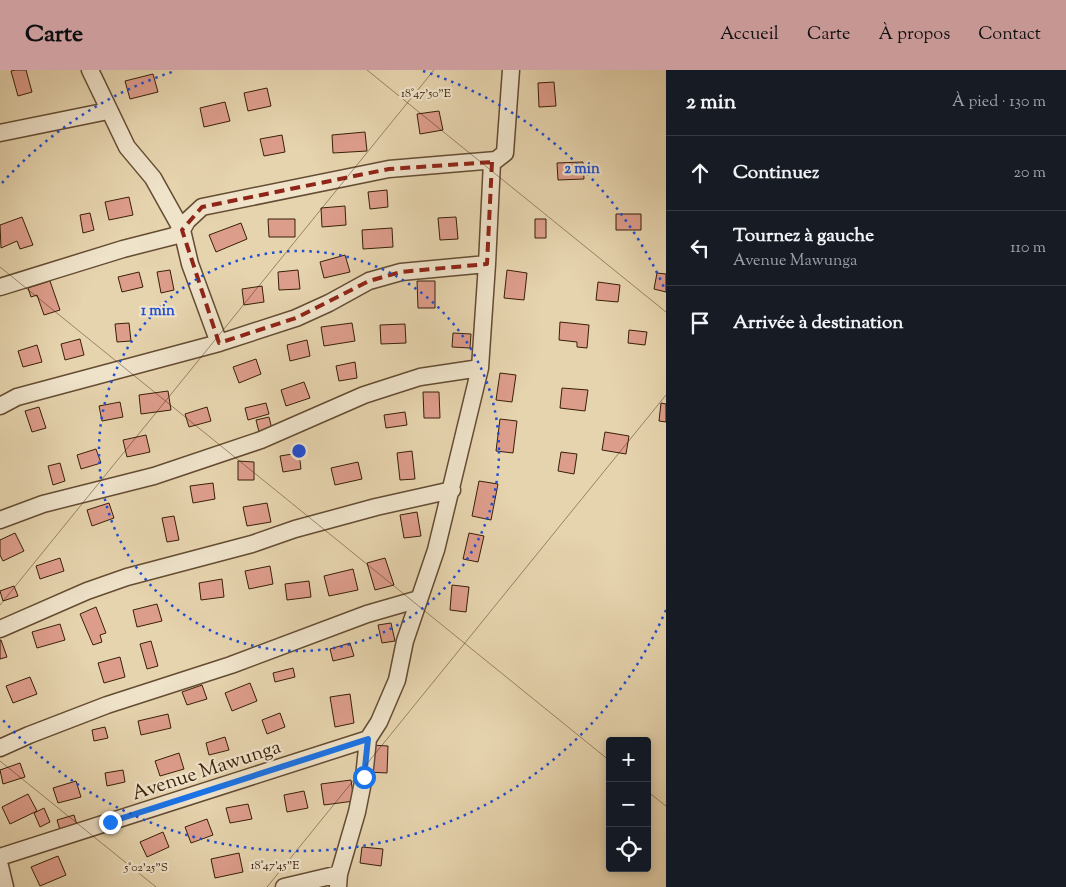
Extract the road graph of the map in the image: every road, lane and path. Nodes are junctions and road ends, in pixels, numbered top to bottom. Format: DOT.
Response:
graph roads {
  1 [pos="90,70"];
  2 [pos="510,70"];
  3 [pos="108,110"];
  4 [pos="0,132"];
  5 [pos="492,162"];
  6 [pos="182,230"];
  7 [pos="487,264"];
  8 [pos="0,287"];
  9 [pos="219,343"];
  10 [pos="480,368"];
  11 [pos="0,406"];
  12 [pos="452,490"];
  13 [pos="0,520"];
  14 [pos="419,599"];
  15 [pos="0,629"];
  16 [pos="368,739"];
  17 [pos="0,748"];
  18 [pos="0,857"];
  19 [pos="0,866"];
  20 [pos="338,880"];
  21 [pos="5,887"];
  22 [pos="284,887"];
  1 -- 3 [label="street"];
  2 -- 5 [label="street"];
  3 -- 4 [label="street"];
  3 -- 6 [label="street"];
  5 -- 6 [label="street"];
  5 -- 7 [label="street"];
  6 -- 8 [label="street"];
  6 -- 9 [label="street"];
  7 -- 9 [label="street"];
  7 -- 10 [label="street"];
  9 -- 11 [label="street"];
  10 -- 12 [label="street"];
  10 -- 13 [label="street"];
  12 -- 14 [label="street"];
  12 -- 15 [label="street"];
  14 -- 16 [label="street"];
  14 -- 17 [label="street"];
  16 -- 18 [label="street, Avenue Mawunga"];
  16 -- 20 [label="street"];
  19 -- 21 [label="street"];
  20 -- 22 [label="street"];
}
